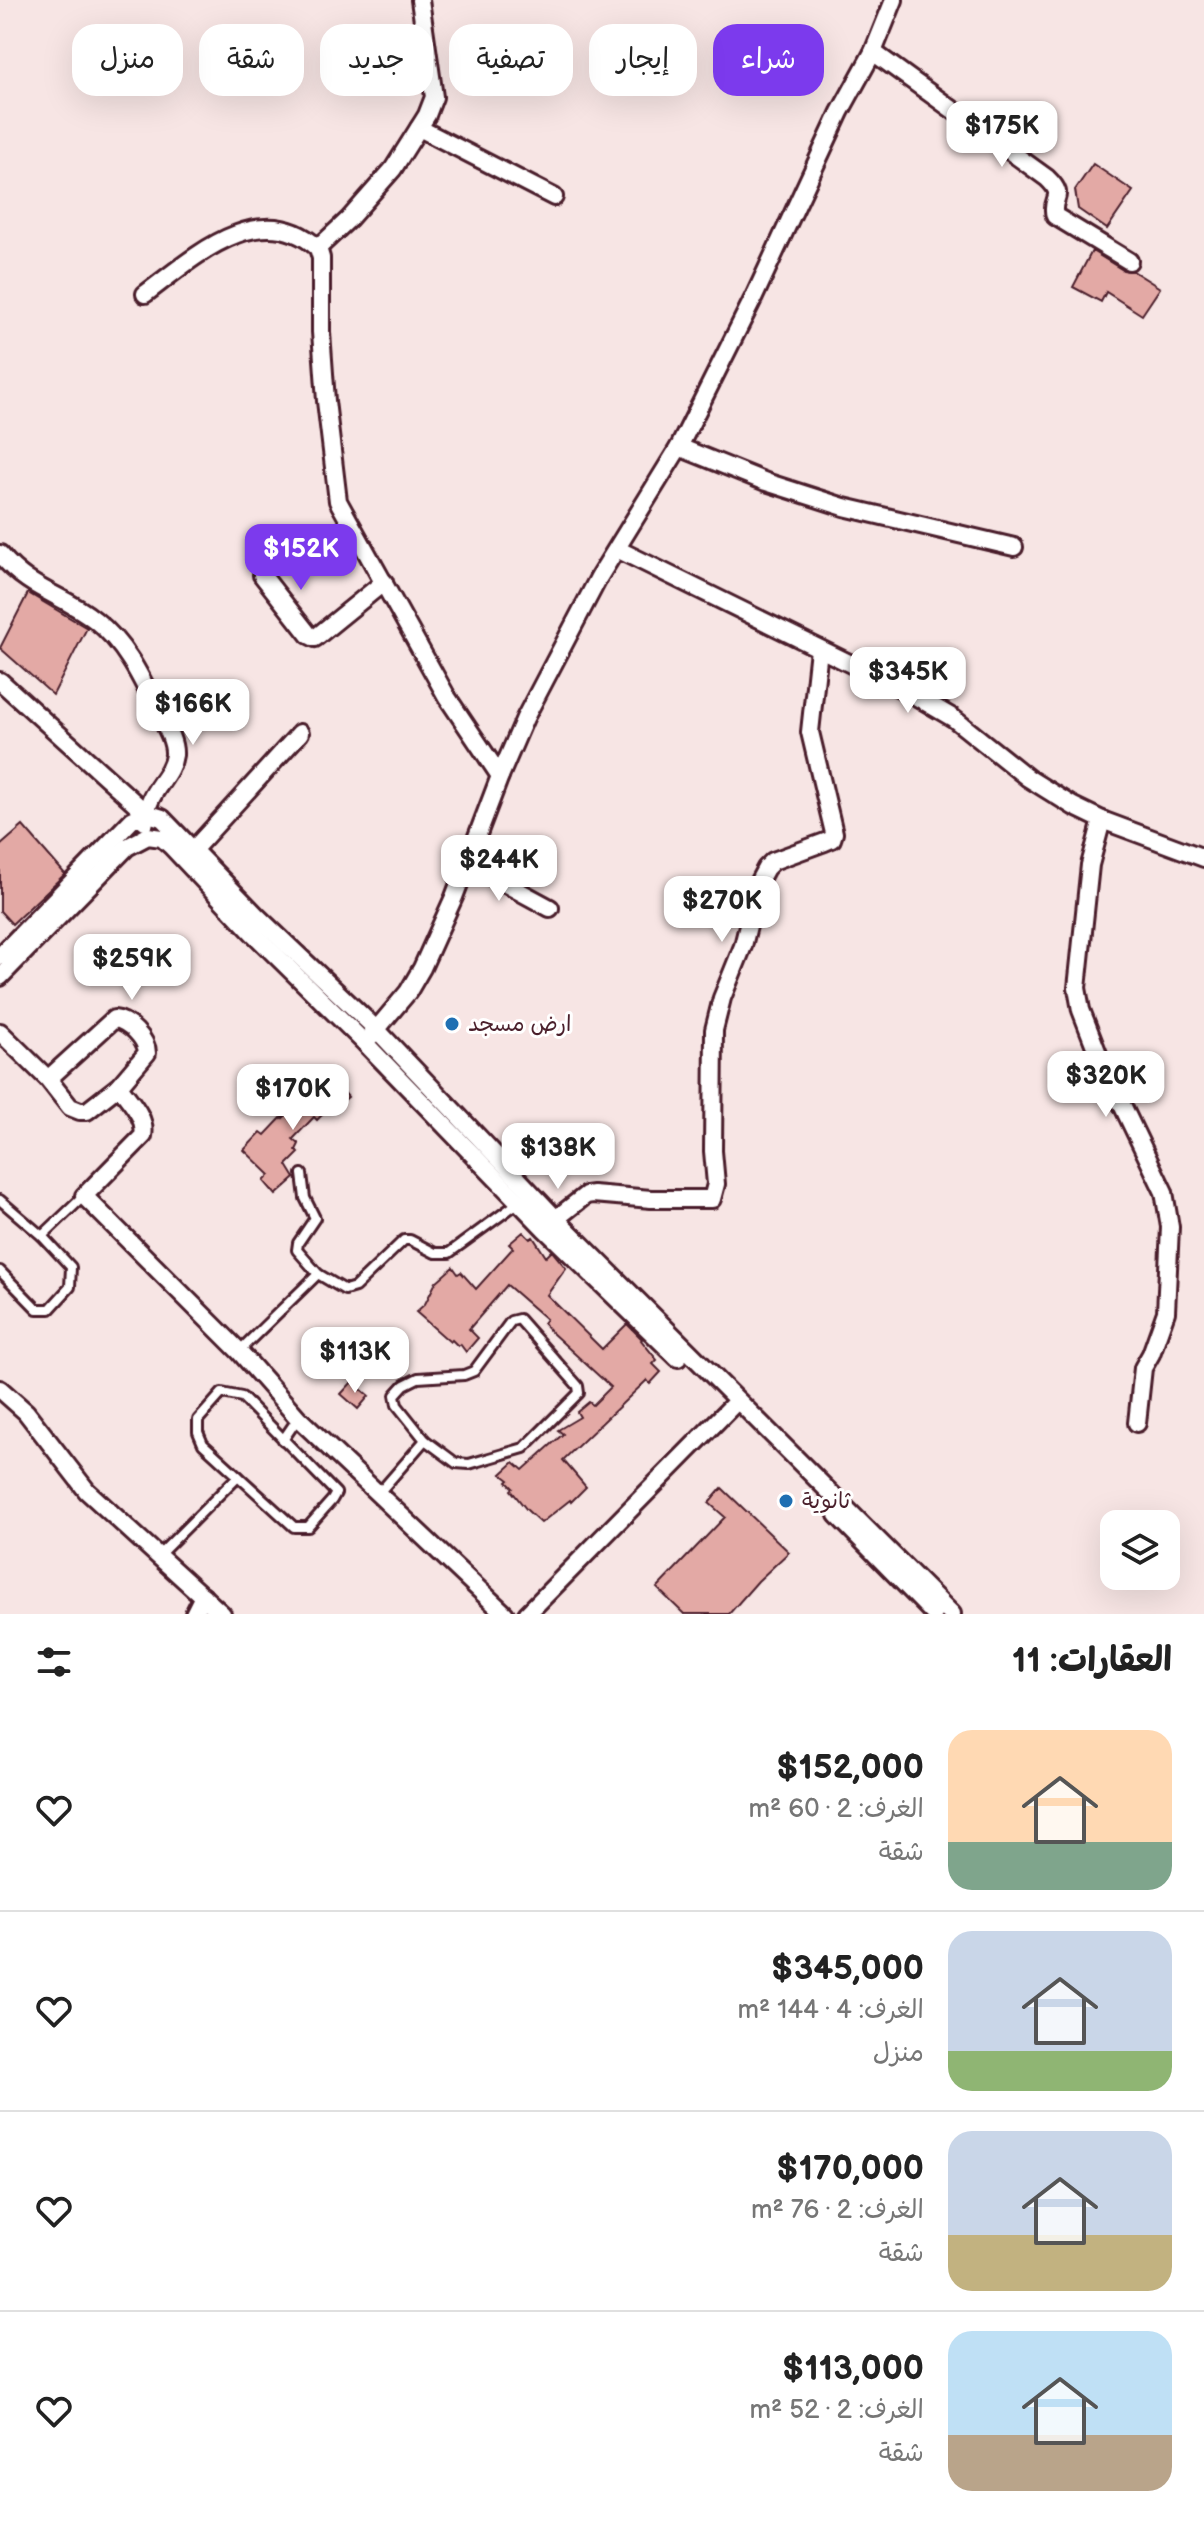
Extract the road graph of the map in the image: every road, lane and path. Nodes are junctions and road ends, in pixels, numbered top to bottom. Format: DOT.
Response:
graph roads {
  1 [pos="420,0"];
  2 [pos="894,0"];
  3 [pos="873,52"];
  4 [pos="419,128"];
  5 [pos="554,197"];
  6 [pos="318,248"];
  7 [pos="1129,261"];
  8 [pos="145,294"];
  9 [pos="679,447"];
  10 [pos="1014,547"];
  11 [pos="617,549"];
  12 [pos="0,554"];
  13 [pos="262,575"];
  14 [pos="384,582"];
  15 [pos="819,649"];
  16 [pos="0,681"];
  17 [pos="300,733"];
  18 [pos="500,776"];
  19 [pos="146,813"];
  20 [pos="1102,820"];
  21 [pos="145,836"];
  22 [pos="194,849"];
  23 [pos="1204,858"];
  24 [pos="467,863"];
  25 [pos="550,908"];
  26 [pos="6,951"];
  27 [pos="0,977"];
  28 [pos="377,1030"];
  29 [pos="0,1032"];
  30 [pos="365,1043"];
  31 [pos="48,1079"];
  32 [pos="119,1086"];
  33 [pos="302,1174"];
  34 [pos="84,1196"];
  35 [pos="0,1200"];
  36 [pos="519,1202"];
  37 [pos="550,1224"];
  38 [pos="42,1236"];
  39 [pos="0,1271"];
  40 [pos="318,1274"];
  41 [pos="239,1351"];
  42 [pos="0,1389"];
  43 [pos="737,1408"];
  44 [pos="298,1418"];
  45 [pos="1137,1423"];
  46 [pos="283,1440"];
  47 [pos="425,1440"];
  48 [pos="238,1476"];
  49 [pos="379,1493"];
  50 [pos="159,1555"];
  51 [pos="203,1596"];
  52 [pos="194,1614"];
  53 [pos="222,1614"];
  54 [pos="505,1614"];
  55 [pos="527,1614"];
  56 [pos="541,1614"];
  57 [pos="934,1614"];
  58 [pos="952,1614"];
  1 -- 4 [label="street"];
  2 -- 3 [label="street"];
  3 -- 7 [label="street"];
  3 -- 9 [label="street"];
  4 -- 5 [label="street"];
  4 -- 6 [label="street"];
  6 -- 8 [label="street"];
  6 -- 14 [label="street"];
  9 -- 10 [label="street"];
  9 -- 11 [label="street"];
  11 -- 15 [label="street"];
  11 -- 18 [label="street"];
  12 -- 19 [label="street"];
  13 -- 14 [label="street"];
  14 -- 18 [label="street"];
  15 -- 20 [label="street"];
  15 -- 37 [label="street"];
  16 -- 19 [label="street"];
  17 -- 22 [label="street"];
  18 -- 24 [label="street"];
  19 -- 21 [label="street"];
  19 -- 22 [label="street"];
  19 -- 26 [label="street"];
  20 -- 23 [label="street"];
  20 -- 45 [label="street"];
  21 -- 26 [label="street"];
  21 -- 30 [label="street"];
  22 -- 28 [label="street"];
  24 -- 25 [label="street"];
  24 -- 28 [label="street"];
  26 -- 27 [label="street"];
  28 -- 30 [label="street"];
  28 -- 37 [label="street"];
  29 -- 31 [label="street"];
  30 -- 36 [label="street"];
  31 -- 32 [label="street"];
  31 -- 32 [label="street"];
  32 -- 34 [label="street"];
  33 -- 40 [label="lane"];
  34 -- 38 [label="lane"];
  34 -- 41 [label="street"];
  35 -- 38 [label="lane"];
  36 -- 37 [label="street"];
  36 -- 40 [label="lane"];
  37 -- 43 [label="street"];
  38 -- 39 [label="lane"];
  40 -- 41 [label="lane"];
  41 -- 44 [label="street"];
  42 -- 50 [label="street"];
  43 -- 55 [label="street"];
  43 -- 56 [label="street"];
  43 -- 57 [label="street"];
  43 -- 58 [label="street"];
  44 -- 46 [label="lane"];
  44 -- 49 [label="street"];
  46 -- 48 [label="lane"];
  46 -- 48 [label="lane"];
  47 -- 47 [label="lane"];
  47 -- 49 [label="lane"];
  48 -- 50 [label="lane"];
  49 -- 54 [label="street"];
  50 -- 51 [label="street"];
  51 -- 52 [label="street"];
  51 -- 53 [label="street"];
}
